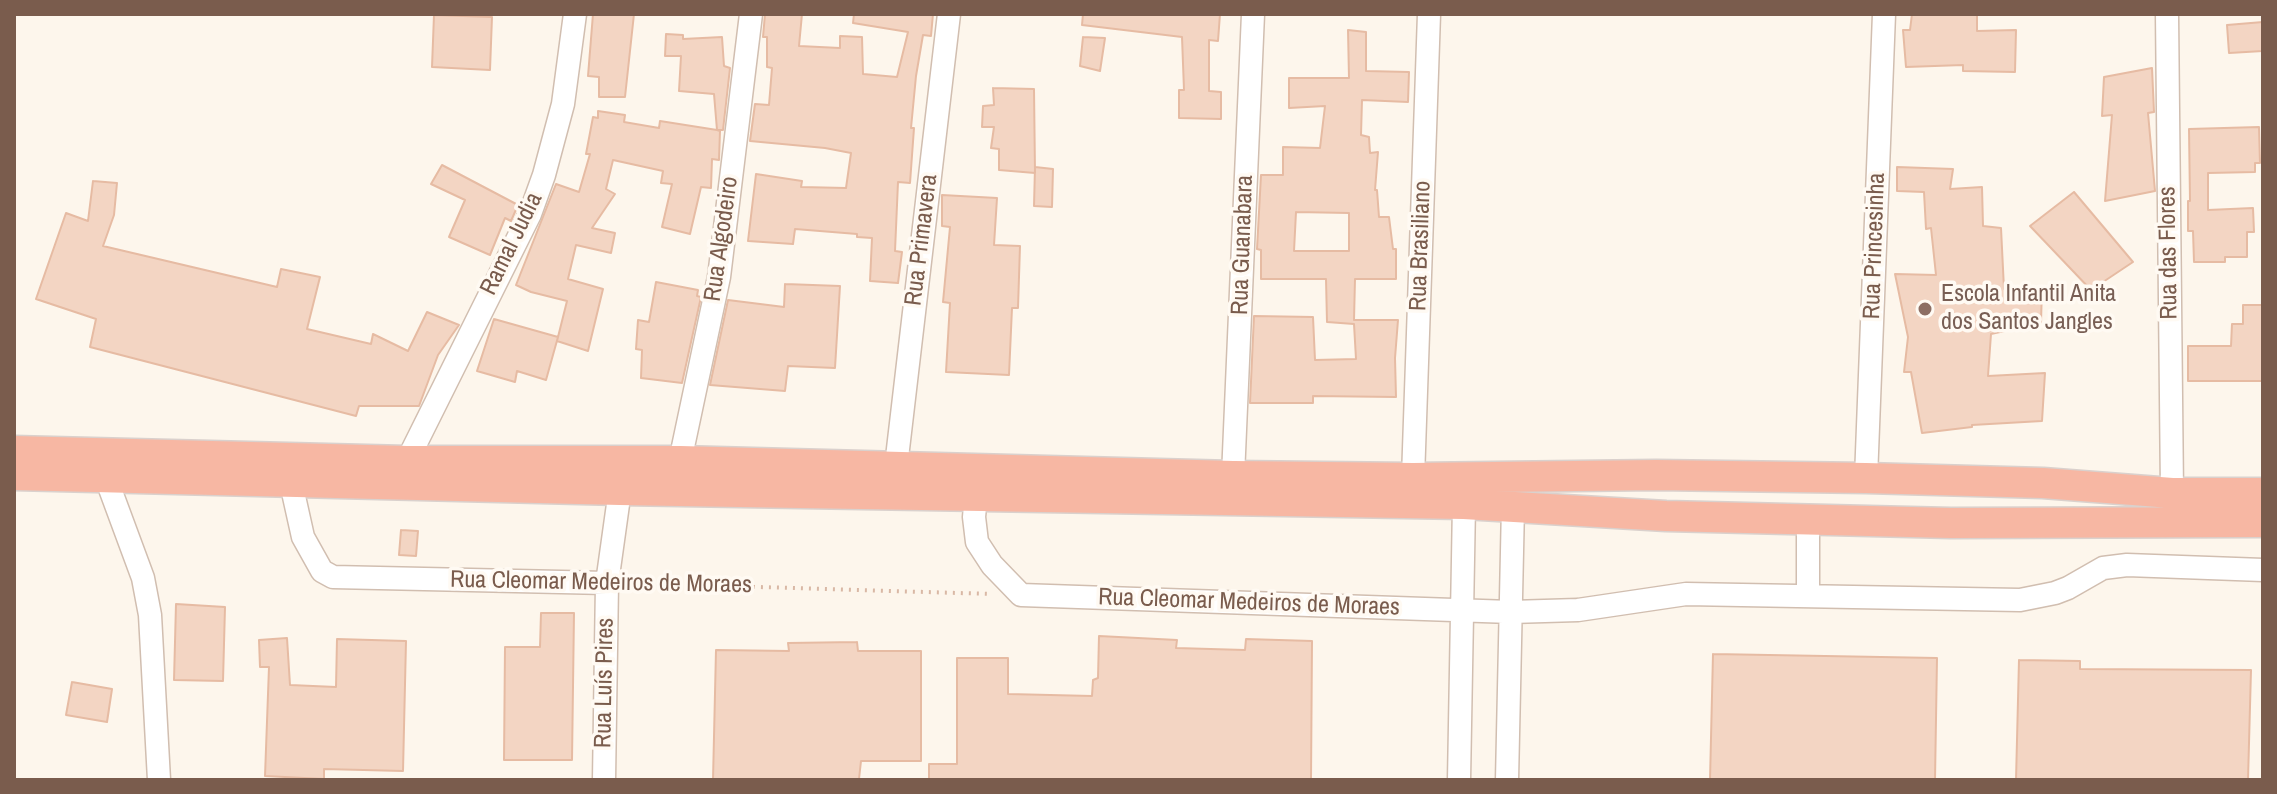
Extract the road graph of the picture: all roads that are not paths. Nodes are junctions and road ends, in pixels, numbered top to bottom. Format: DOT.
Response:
graph roads {
  1 [pos="575,14"];
  2 [pos="751,14"];
  3 [pos="949,14"];
  4 [pos="1253,14"];
  5 [pos="1429,14"];
  6 [pos="1884,14"];
  7 [pos="2167,14"];
  8 [pos="14,451"];
  9 [pos="407,461"];
  10 [pos="680,461"];
  11 [pos="896,466"];
  12 [pos="14,475"];
  13 [pos="1233,476"];
  14 [pos="1671,476"];
  15 [pos="106,478"];
  16 [pos="1413,478"];
  17 [pos="1866,478"];
  18 [pos="1955,480"];
  19 [pos="291,483"];
  20 [pos="620,490"];
  21 [pos="2172,493"];
  22 [pos="2263,493"];
  23 [pos="976,496"];
  24 [pos="1464,504"];
  25 [pos="1513,506"];
  26 [pos="1666,516"];
  27 [pos="1808,519"];
  28 [pos="2263,522"];
  29 [pos="1951,523"];
  30 [pos="2263,570"];
  31 [pos="607,583"];
  32 [pos="1808,596"];
  33 [pos="1462,611"];
  34 [pos="1511,612"];
  35 [pos="159,780"];
  36 [pos="604,780"];
  37 [pos="1459,780"];
  38 [pos="1507,780"];
  1 -- 9 [label="street, Ramal Judia"];
  2 -- 10 [label="street, Rua Algodeiro"];
  3 -- 11 [label="street, Rua Primavera"];
  4 -- 13 [label="street, Rua Guanabara"];
  5 -- 16 [label="street, Rua Brasiliano"];
  6 -- 17 [label="street, Rua Princesinha"];
  7 -- 21 [label="street, Rua das Flores"];
  8 -- 9 [label="highway"];
  9 -- 10 [label="highway"];
  10 -- 11 [label="highway"];
  11 -- 13 [label="highway"];
  12 -- 15 [label="highway"];
  13 -- 16 [label="highway"];
  14 -- 16 [label="highway"];
  14 -- 17 [label="highway"];
  14 -- 26 [label="highway"];
  15 -- 19 [label="highway"];
  15 -- 35 [label="street"];
  17 -- 18 [label="highway"];
  18 -- 21 [label="highway"];
  18 -- 29 [label="highway"];
  19 -- 20 [label="highway"];
  19 -- 31 [label="street, Rua Cleomar Medeiros de Moraes"];
  20 -- 23 [label="highway"];
  20 -- 31 [label="street, Rua Luís Pires"];
  21 -- 22 [label="highway"];
  23 -- 24 [label="highway"];
  23 -- 33 [label="street, Rua Cleomar Medeiros de Moraes"];
  24 -- 25 [label="highway"];
  24 -- 33 [label="street"];
  25 -- 26 [label="highway"];
  25 -- 34 [label="street"];
  26 -- 27 [label="highway"];
  27 -- 29 [label="highway"];
  27 -- 32 [label="street"];
  28 -- 29 [label="highway"];
  30 -- 32 [label="street, Rua Cleomar Medeiros de Moraes"];
  31 -- 36 [label="street, Rua Luís Pires"];
  32 -- 34 [label="street, Rua Cleomar Medeiros de Moraes"];
  33 -- 34 [label="street, Rua Cleomar Medeiros de Moraes"];
  33 -- 37 [label="street"];
  34 -- 38 [label="street"];
}
